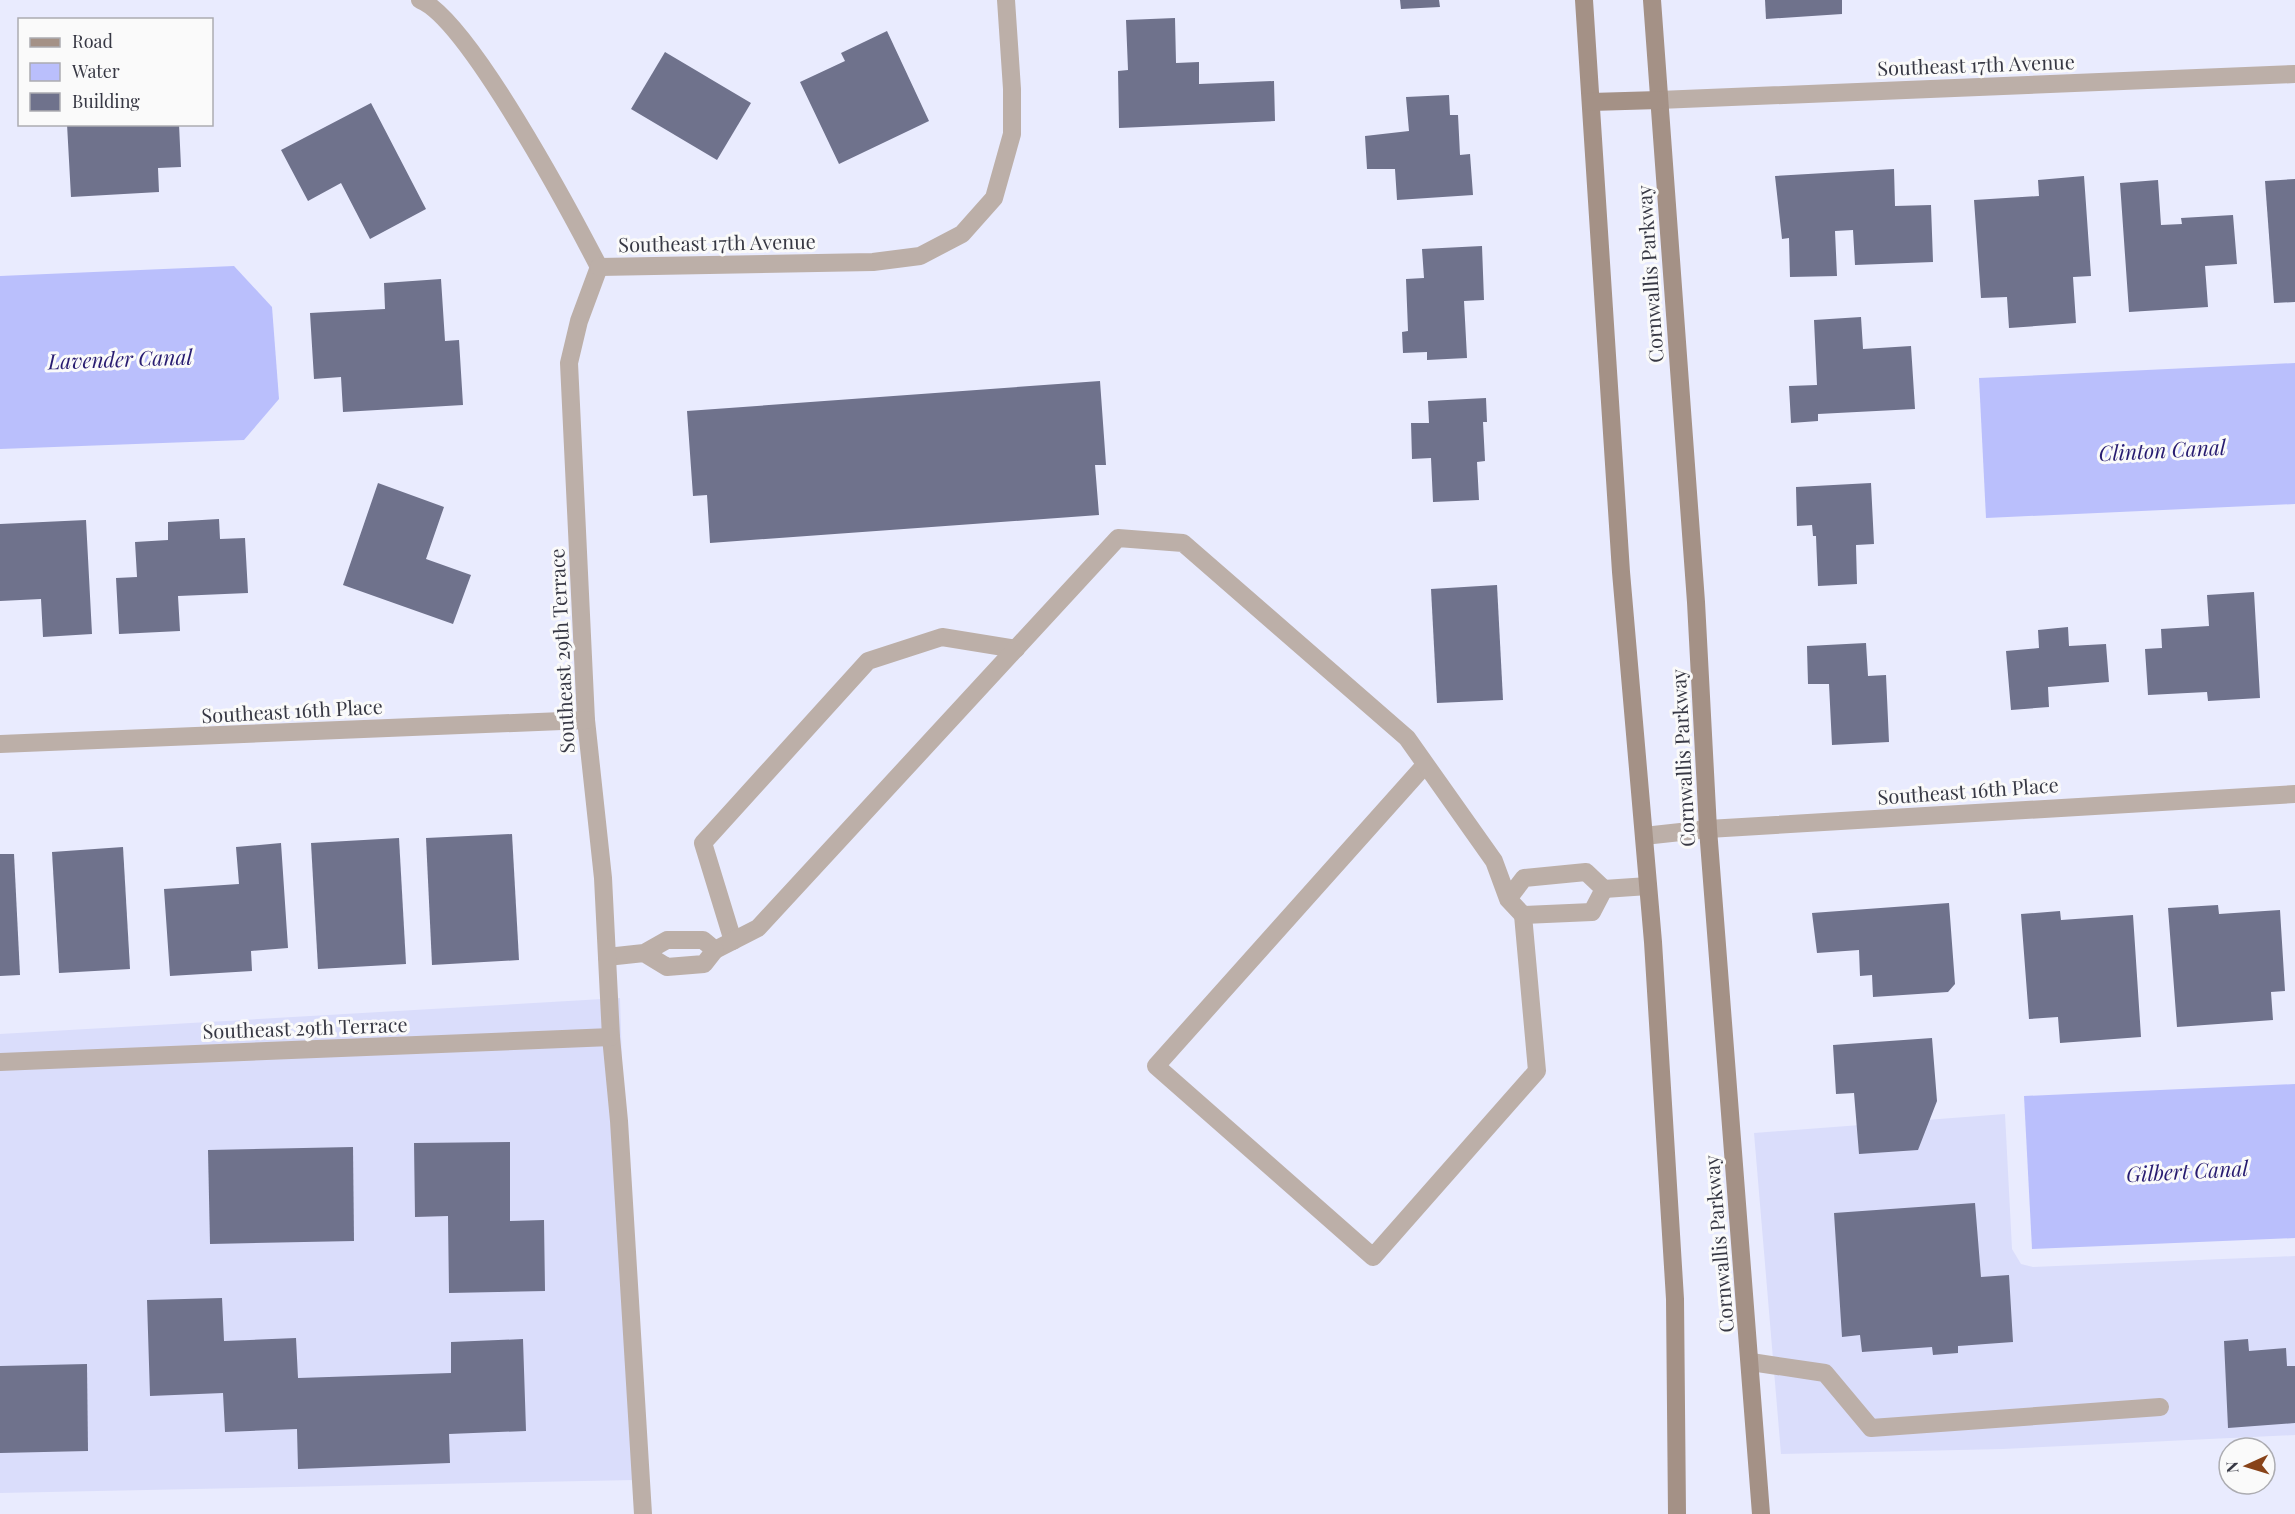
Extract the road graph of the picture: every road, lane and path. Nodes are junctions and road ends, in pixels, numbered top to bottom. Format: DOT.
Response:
graph roads {
  1 [pos="420,0"];
  2 [pos="1006,0"];
  3 [pos="1584,0"];
  4 [pos="1652,0"];
  5 [pos="2295,74"];
  6 [pos="1659,100"];
  7 [pos="1591,102"];
  8 [pos="599,267"];
  9 [pos="1016,649"];
  10 [pos="586,720"];
  11 [pos="0,744"];
  12 [pos="1425,765"];
  13 [pos="2295,794"];
  14 [pos="1708,829"];
  15 [pos="1644,836"];
  16 [pos="1648,886"];
  17 [pos="1604,889"];
  18 [pos="1508,899"];
  19 [pos="1523,915"];
  20 [pos="733,941"];
  21 [pos="715,950"];
  22 [pos="644,954"];
  23 [pos="607,957"];
  24 [pos="611,1036"];
  25 [pos="0,1062"];
  26 [pos="1751,1362"];
  27 [pos="2160,1407"];
  28 [pos="643,1514"];
  29 [pos="1677,1514"];
  30 [pos="1761,1514"];
  1 -- 8 [label="street, Southeast 17th Avenue"];
  2 -- 8 [label="street, Southeast 17th Avenue"];
  3 -- 7 [label="street"];
  4 -- 6 [label="street, Cornwallis Parkway"];
  5 -- 6 [label="street, Southeast 17th Avenue"];
  6 -- 7 [label="street"];
  6 -- 14 [label="street, Cornwallis Parkway"];
  7 -- 15 [label="street"];
  8 -- 10 [label="street, Southeast 29th Terrace"];
  9 -- 12 [label="street"];
  9 -- 20 [label="street"];
  9 -- 20 [label="street"];
  10 -- 11 [label="street, Southeast 16th Place"];
  10 -- 23 [label="street, Southeast 29th Terrace"];
  12 -- 18 [label="street"];
  12 -- 19 [label="street"];
  13 -- 14 [label="street, Southeast 16th Place"];
  14 -- 15 [label="street, Southeast 16th Place"];
  14 -- 26 [label="street, Cornwallis Parkway"];
  15 -- 16 [label="street"];
  16 -- 17 [label="street"];
  16 -- 29 [label="street"];
  17 -- 18 [label="street"];
  17 -- 19 [label="street"];
  18 -- 19 [label="street"];
  20 -- 21 [label="street"];
  21 -- 22 [label="street"];
  21 -- 22 [label="street"];
  22 -- 23 [label="street"];
  23 -- 24 [label="street, Southeast 29th Terrace"];
  24 -- 25 [label="street, Southeast 29th Terrace"];
  24 -- 28 [label="street, Southeast 29th Terrace"];
  26 -- 27 [label="street"];
  26 -- 30 [label="street, Cornwallis Parkway"];
}
